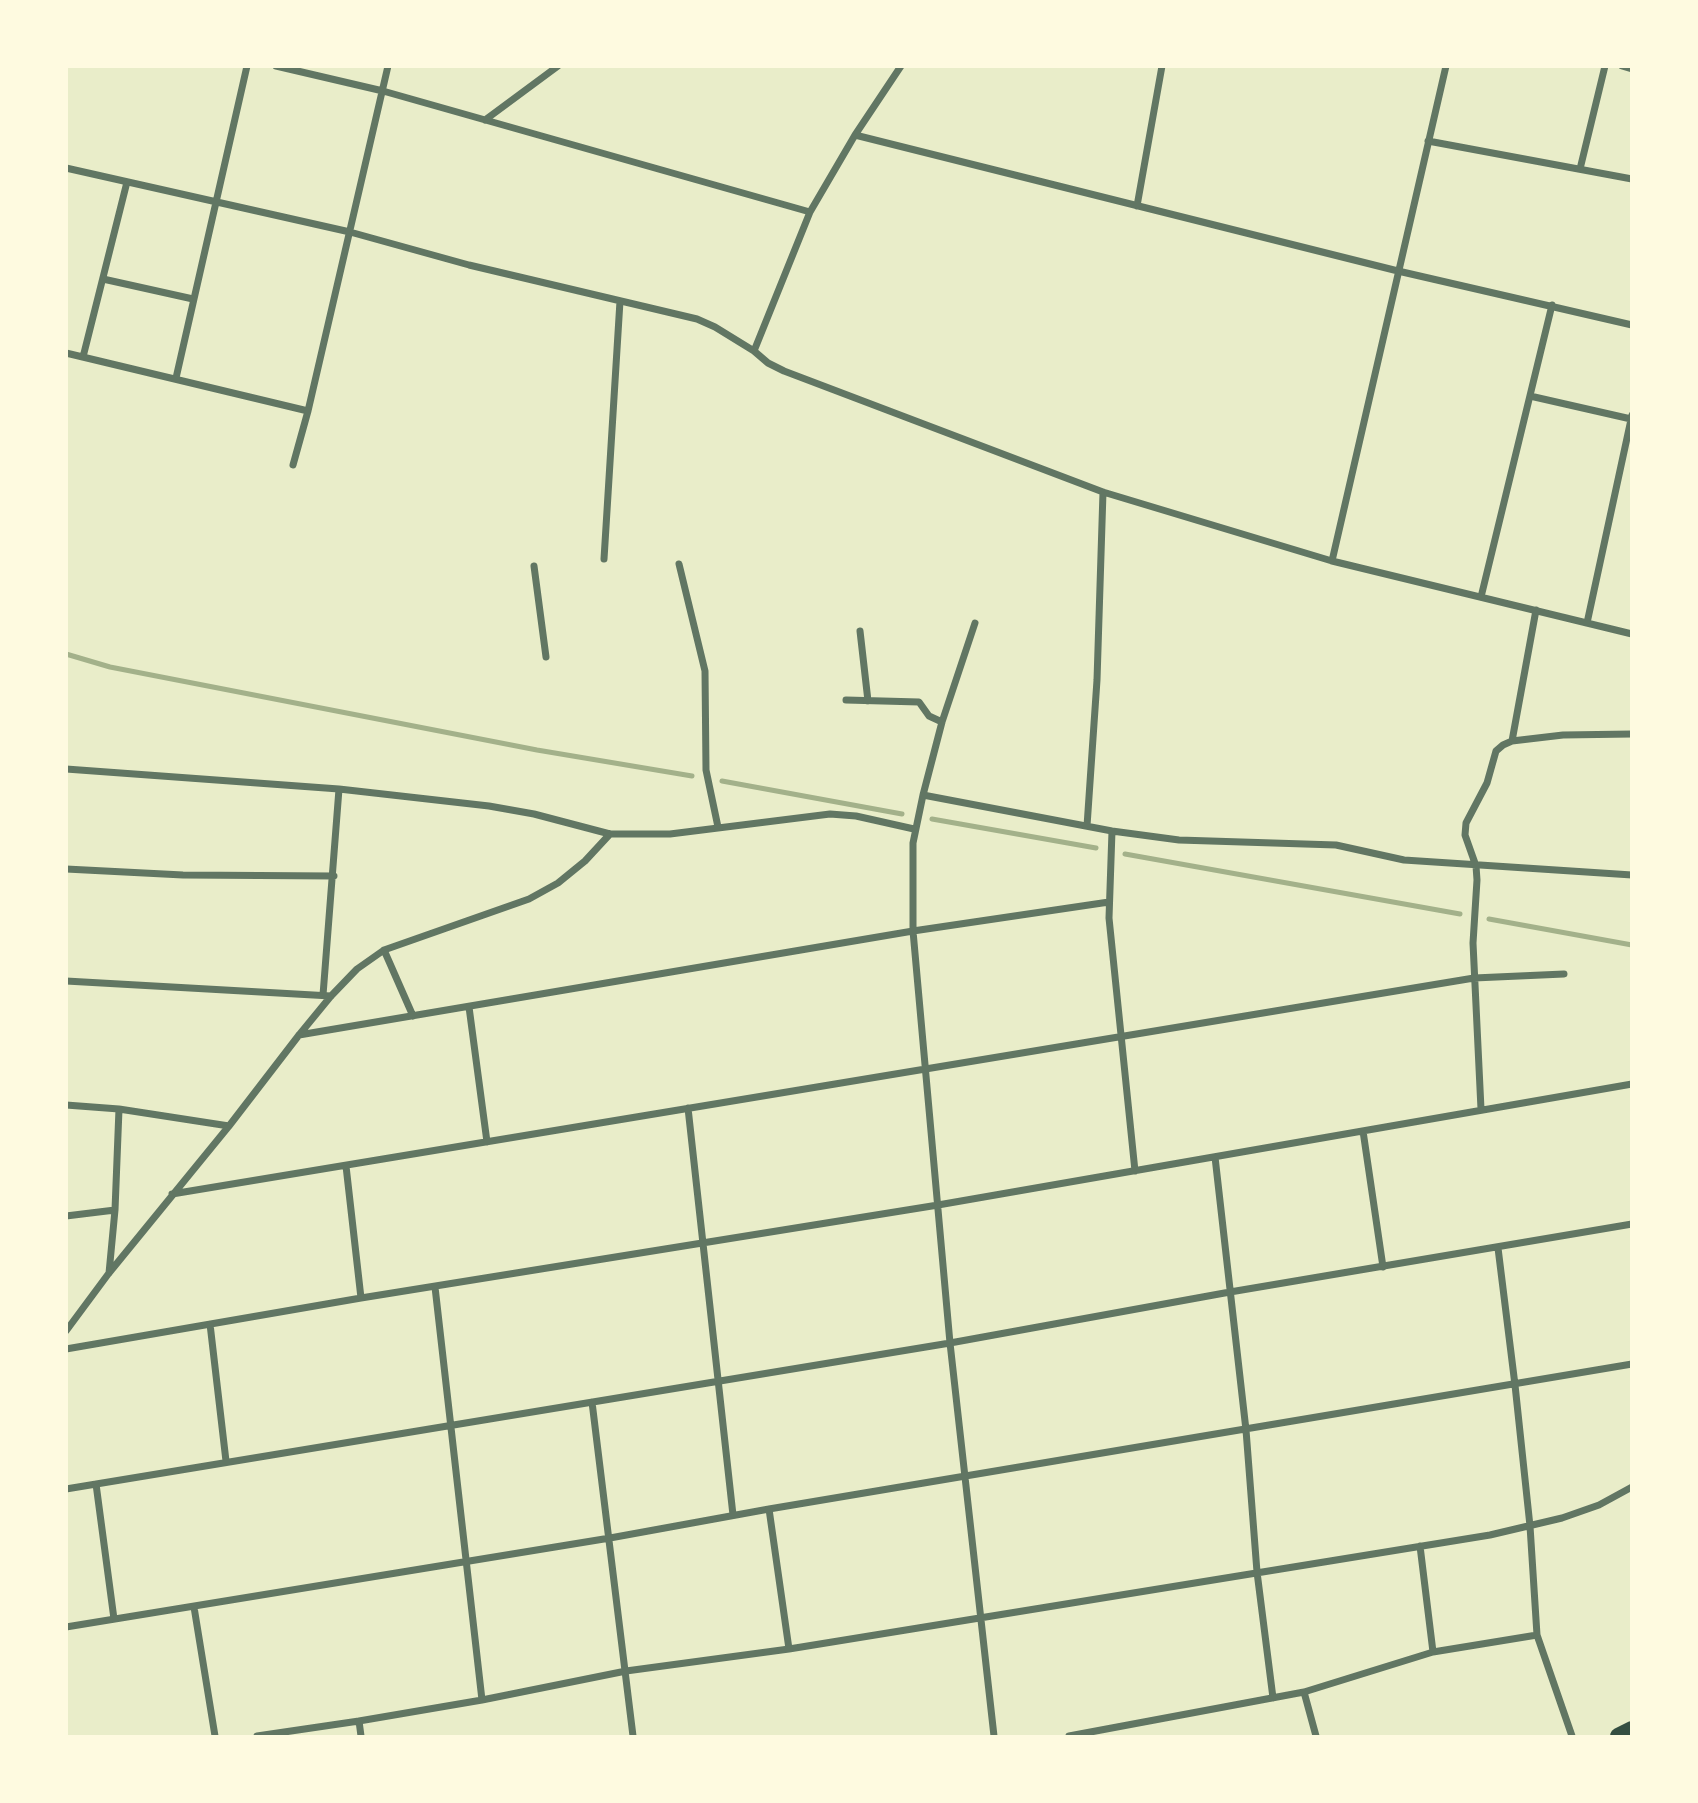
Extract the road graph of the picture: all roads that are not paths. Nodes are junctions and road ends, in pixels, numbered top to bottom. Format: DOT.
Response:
graph roads {
  1 [pos="247,66"];
  2 [pos="276,66"];
  3 [pos="388,66"];
  4 [pos="558,66"];
  5 [pos="901,66"];
  6 [pos="1162,66"];
  7 [pos="1446,66"];
  8 [pos="1605,66"];
  9 [pos="1622,66"];
  10 [pos="1632,69"];
  11 [pos="383,91"];
  12 [pos="485,121"];
  13 [pos="855,135"];
  14 [pos="1428,141"];
  15 [pos="66,169"];
  16 [pos="1580,169"];
  17 [pos="1632,179"];
  18 [pos="127,182"];
  19 [pos="216,201"];
  20 [pos="1137,206"];
  21 [pos="810,212"];
  22 [pos="350,232"];
  23 [pos="1398,271"];
  24 [pos="103,279"];
  25 [pos="193,299"];
  26 [pos="620,300"];
  27 [pos="1552,305"];
  28 [pos="1632,325"];
  29 [pos="754,351"];
  30 [pos="66,353"];
  31 [pos="83,357"];
  32 [pos="176,378"];
  33 [pos="1530,396"];
  34 [pos="308,411"];
  35 [pos="1631,417"];
  36 [pos="293,465"];
  37 [pos="1103,492"];
  38 [pos="604,559"];
  39 [pos="1332,561"];
  40 [pos="679,564"];
  41 [pos="534,566"];
  42 [pos="1481,597"];
  43 [pos="1536,610"];
  44 [pos="975,622"];
  45 [pos="1587,623"];
  46 [pos="860,631"];
  47 [pos="1632,635"];
  48 [pos="546,657"];
  49 [pos="846,700"];
  50 [pos="868,701"];
  51 [pos="942,722"];
  52 [pos="1632,734"];
  53 [pos="1512,741"];
  54 [pos="66,769"];
  55 [pos="339,789"];
  56 [pos="923,795"];
  57 [pos="1087,826"];
  58 [pos="718,827"];
  59 [pos="914,829"];
  60 [pos="1112,831"];
  61 [pos="610,834"];
  62 [pos="1476,866"];
  63 [pos="66,869"];
  64 [pos="1632,875"];
  65 [pos="334,876"];
  66 [pos="1109,902"];
  67 [pos="913,931"];
  68 [pos="384,950"];
  69 [pos="1564,974"];
  70 [pos="1474,978"];
  71 [pos="66,981"];
  72 [pos="327,996"];
  73 [pos="469,1007"];
  74 [pos="413,1016"];
  75 [pos="299,1035"];
  76 [pos="1122,1038"];
  77 [pos="924,1069"];
  78 [pos="1632,1084"];
  79 [pos="66,1104"];
  80 [pos="688,1108"];
  81 [pos="119,1109"];
  82 [pos="1481,1109"];
  83 [pos="229,1126"];
  84 [pos="1363,1132"];
  85 [pos="487,1143"];
  86 [pos="1215,1157"];
  87 [pos="346,1166"];
  88 [pos="1135,1171"];
  89 [pos="172,1194"];
  90 [pos="938,1205"];
  91 [pos="115,1210"];
  92 [pos="66,1216"];
  93 [pos="1632,1224"];
  94 [pos="703,1245"];
  95 [pos="1498,1248"];
  96 [pos="1384,1267"];
  97 [pos="109,1273"];
  98 [pos="435,1287"];
  99 [pos="1230,1292"];
  100 [pos="361,1298"];
  101 [pos="210,1324"];
  102 [pos="66,1331"];
  103 [pos="950,1343"];
  104 [pos="66,1349"];
  105 [pos="1632,1364"];
  106 [pos="720,1380"];
  107 [pos="1515,1385"];
  108 [pos="592,1402"];
  109 [pos="451,1425"];
  110 [pos="1246,1430"];
  111 [pos="226,1461"];
  112 [pos="965,1476"];
  113 [pos="96,1484"];
  114 [pos="1632,1487"];
  115 [pos="66,1489"];
  116 [pos="769,1509"];
  117 [pos="733,1515"];
  118 [pos="1530,1526"];
  119 [pos="610,1538"];
  120 [pos="1420,1546"];
  121 [pos="467,1560"];
  122 [pos="1257,1572"];
  123 [pos="194,1607"];
  124 [pos="981,1618"];
  125 [pos="114,1619"];
  126 [pos="66,1627"];
  127 [pos="1537,1635"];
  128 [pos="789,1650"];
  129 [pos="1433,1652"];
  130 [pos="626,1671"];
  131 [pos="1304,1692"];
  132 [pos="1273,1698"];
  133 [pos="482,1700"];
  134 [pos="359,1721"];
  135 [pos="1632,1729"];
  136 [pos="215,1737"];
  137 [pos="257,1737"];
  138 [pos="360,1737"];
  139 [pos="633,1737"];
  140 [pos="994,1737"];
  141 [pos="1069,1737"];
  142 [pos="1316,1737"];
  143 [pos="1572,1737"];
  144 [pos="1618,1737"];
  1 -- 19 [label="street"];
  2 -- 11 [label="street"];
  3 -- 11 [label="street"];
  4 -- 12 [label="street"];
  5 -- 13 [label="street"];
  6 -- 20 [label="street"];
  7 -- 14 [label="street"];
  8 -- 16 [label="street"];
  9 -- 10 [label="street"];
  11 -- 12 [label="street"];
  11 -- 22 [label="street"];
  12 -- 21 [label="street"];
  13 -- 20 [label="street"];
  13 -- 21 [label="street"];
  14 -- 16 [label="street"];
  14 -- 23 [label="street"];
  15 -- 18 [label="street"];
  16 -- 17 [label="street"];
  18 -- 19 [label="street"];
  18 -- 24 [label="street"];
  19 -- 22 [label="street"];
  19 -- 25 [label="street"];
  20 -- 23 [label="street"];
  21 -- 29 [label="street"];
  22 -- 26 [label="street"];
  22 -- 34 [label="street"];
  23 -- 27 [label="street"];
  23 -- 39 [label="street"];
  24 -- 25 [label="street"];
  24 -- 31 [label="street"];
  25 -- 32 [label="street"];
  26 -- 29 [label="street"];
  26 -- 38 [label="street"];
  27 -- 28 [label="street"];
  27 -- 33 [label="street"];
  29 -- 37 [label="street"];
  30 -- 31 [label="street"];
  31 -- 32 [label="street"];
  32 -- 34 [label="street"];
  33 -- 35 [label="street"];
  33 -- 42 [label="street"];
  34 -- 36 [label="street"];
  35 -- 45 [label="street"];
  37 -- 39 [label="street"];
  37 -- 57 [label="street"];
  39 -- 42 [label="street"];
  40 -- 58 [label="street"];
  41 -- 48 [label="street"];
  42 -- 43 [label="street"];
  43 -- 45 [label="street"];
  43 -- 53 [label="street"];
  44 -- 51 [label="street"];
  45 -- 47 [label="street"];
  46 -- 50 [label="street"];
  49 -- 50 [label="street"];
  50 -- 51 [label="street"];
  51 -- 56 [label="street"];
  52 -- 53 [label="street"];
  53 -- 62 [label="street"];
  54 -- 55 [label="street"];
  55 -- 61 [label="street"];
  55 -- 65 [label="street"];
  56 -- 57 [label="street"];
  56 -- 59 [label="street"];
  57 -- 60 [label="street"];
  58 -- 59 [label="street"];
  58 -- 61 [label="street"];
  59 -- 67 [label="street"];
  60 -- 62 [label="street"];
  60 -- 66 [label="street"];
  61 -- 68 [label="street"];
  62 -- 64 [label="street"];
  62 -- 70 [label="street"];
  63 -- 65 [label="street"];
  65 -- 72 [label="street"];
  66 -- 67 [label="street"];
  66 -- 76 [label="street"];
  67 -- 73 [label="street"];
  67 -- 77 [label="street"];
  68 -- 72 [label="street"];
  68 -- 74 [label="street"];
  69 -- 70 [label="street"];
  70 -- 76 [label="street"];
  70 -- 82 [label="street"];
  71 -- 72 [label="street"];
  72 -- 75 [label="street"];
  73 -- 74 [label="street"];
  73 -- 85 [label="street"];
  74 -- 75 [label="street"];
  75 -- 83 [label="street"];
  76 -- 77 [label="street"];
  76 -- 88 [label="street"];
  77 -- 80 [label="street"];
  77 -- 90 [label="street"];
  78 -- 82 [label="street"];
  79 -- 81 [label="street"];
  80 -- 85 [label="street"];
  80 -- 94 [label="street"];
  81 -- 83 [label="street"];
  81 -- 91 [label="street"];
  82 -- 84 [label="street"];
  83 -- 89 [label="street"];
  84 -- 86 [label="street"];
  84 -- 96 [label="street"];
  85 -- 87 [label="street"];
  86 -- 88 [label="street"];
  86 -- 99 [label="street"];
  87 -- 89 [label="street"];
  87 -- 100 [label="street"];
  88 -- 90 [label="street"];
  89 -- 97 [label="street"];
  90 -- 94 [label="street"];
  90 -- 103 [label="street"];
  91 -- 92 [label="street"];
  91 -- 97 [label="street"];
  93 -- 95 [label="street"];
  94 -- 98 [label="street"];
  94 -- 106 [label="street"];
  95 -- 96 [label="street"];
  95 -- 107 [label="street"];
  96 -- 99 [label="street"];
  97 -- 102 [label="street"];
  98 -- 100 [label="street"];
  98 -- 109 [label="street"];
  99 -- 103 [label="street"];
  99 -- 110 [label="street"];
  100 -- 101 [label="street"];
  101 -- 104 [label="street"];
  101 -- 111 [label="street"];
  103 -- 106 [label="street"];
  103 -- 112 [label="street"];
  105 -- 107 [label="street"];
  106 -- 108 [label="street"];
  106 -- 117 [label="street"];
  107 -- 110 [label="street"];
  107 -- 118 [label="street"];
  108 -- 109 [label="street"];
  108 -- 119 [label="street"];
  109 -- 111 [label="street"];
  109 -- 121 [label="street"];
  110 -- 112 [label="street"];
  110 -- 122 [label="street"];
  111 -- 113 [label="street"];
  112 -- 116 [label="street"];
  112 -- 124 [label="street"];
  113 -- 115 [label="street"];
  113 -- 125 [label="street"];
  114 -- 118 [label="street"];
  116 -- 117 [label="street"];
  116 -- 128 [label="street"];
  117 -- 119 [label="street"];
  118 -- 120 [label="street"];
  118 -- 127 [label="street"];
  119 -- 121 [label="street"];
  119 -- 130 [label="street"];
  120 -- 122 [label="street"];
  120 -- 129 [label="street"];
  121 -- 123 [label="street"];
  121 -- 133 [label="street"];
  122 -- 124 [label="street"];
  122 -- 132 [label="street"];
  123 -- 125 [label="street"];
  123 -- 136 [label="street"];
  124 -- 128 [label="street"];
  124 -- 140 [label="street"];
  125 -- 126 [label="street"];
  127 -- 129 [label="street"];
  127 -- 143 [label="street"];
  128 -- 130 [label="street"];
  129 -- 131 [label="street"];
  130 -- 133 [label="street"];
  130 -- 139 [label="street"];
  131 -- 132 [label="street"];
  131 -- 142 [label="street"];
  132 -- 141 [label="street"];
  133 -- 134 [label="street"];
  134 -- 137 [label="street"];
  134 -- 138 [label="street"];
  135 -- 144 [label="highway"];
}
